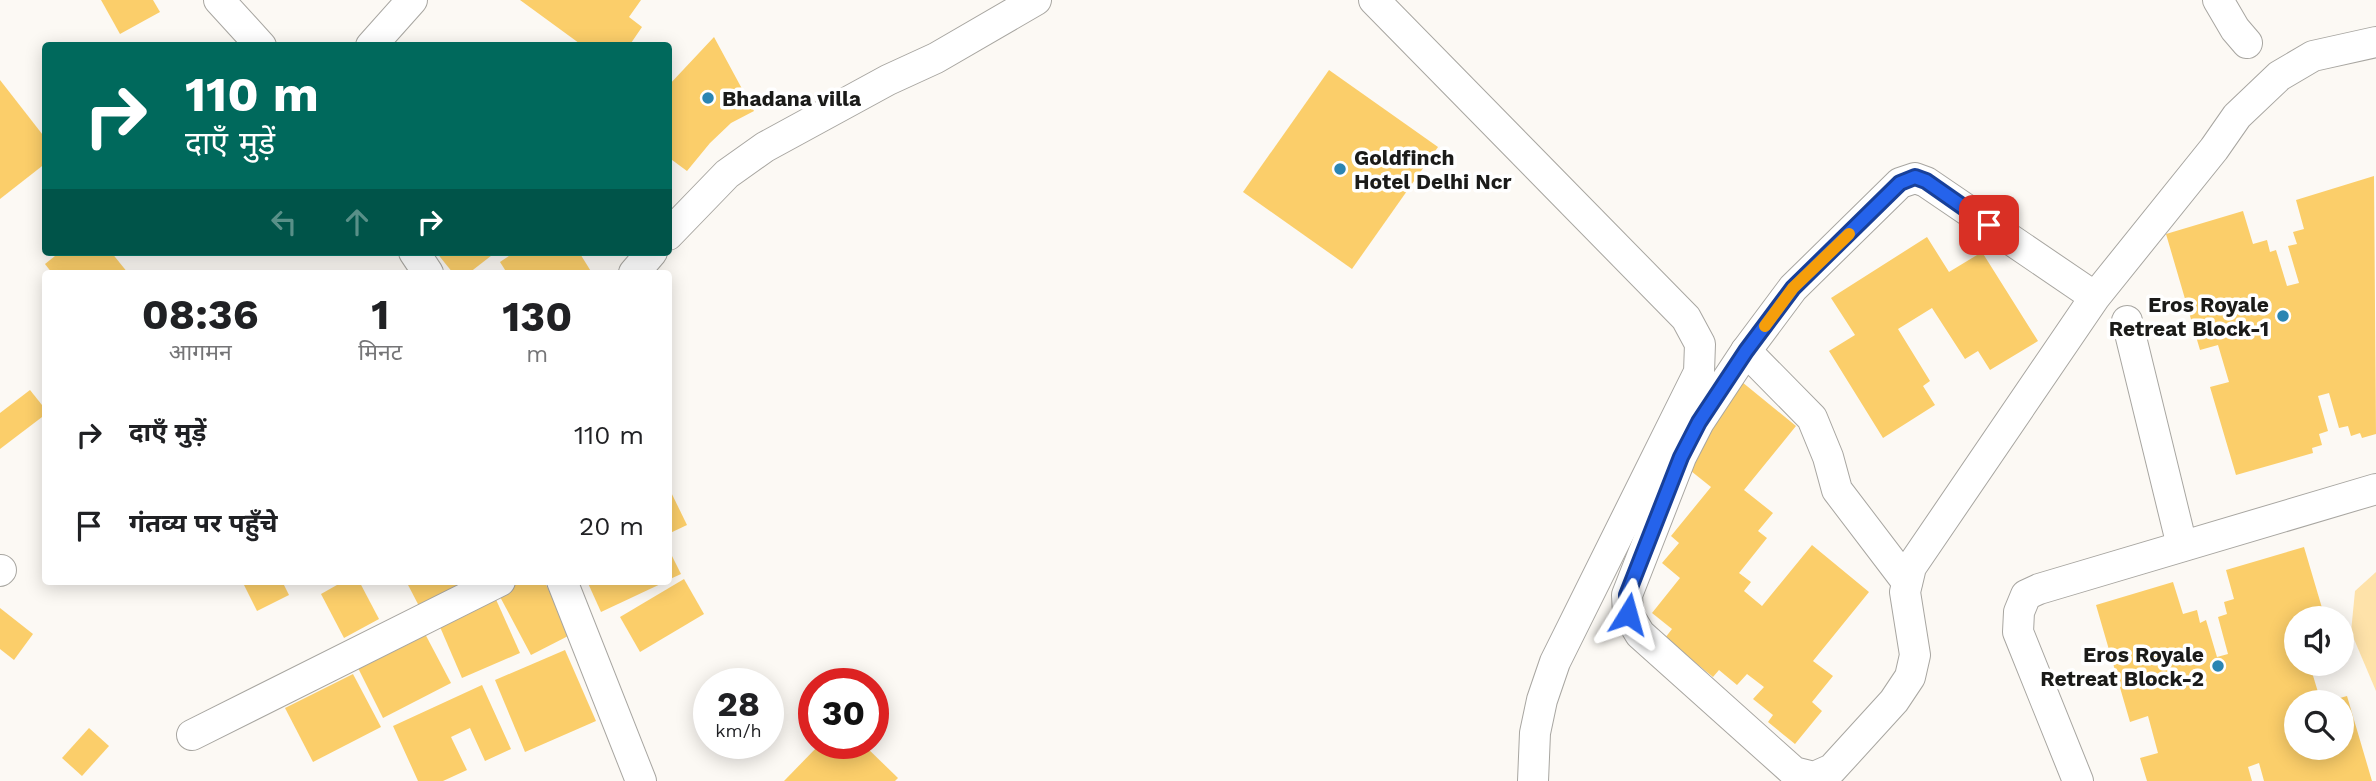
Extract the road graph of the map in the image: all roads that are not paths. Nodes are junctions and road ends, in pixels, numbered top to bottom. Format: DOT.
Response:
graph roads {
  1 [pos="219,0"];
  2 [pos="412,0"];
  3 [pos="1036,0"];
  4 [pos="1374,0"];
  5 [pos="2218,0"];
  6 [pos="257,42"];
  7 [pos="375,42"];
  8 [pos="2376,42"];
  9 [pos="2247,43"];
  10 [pos="672,231"];
  11 [pos="649,256"];
  12 [pos="637,270"];
  13 [pos="2095,297"];
  14 [pos="2127,321"];
  15 [pos="1746,351"];
  16 [pos="2376,489"];
  17 [pos="2182,546"];
  18 [pos="1907,582"];
  19 [pos="492,585"];
  20 [pos="564,585"];
  21 [pos="192,735"];
  22 [pos="641,781"];
  23 [pos="1533,781"];
  24 [pos="2078,781"];
  1 -- 6 [label="street"];
  2 -- 7 [label="street"];
  3 -- 10 [label="street"];
  4 -- 23 [label="street"];
  5 -- 9 [label="street"];
  8 -- 13 [label="street"];
  11 -- 12 [label="street"];
  13 -- 15 [label="street"];
  13 -- 18 [label="street"];
  14 -- 17 [label="street"];
  15 -- 18 [label="street"];
  15 -- 18 [label="street"];
  16 -- 17 [label="street"];
  17 -- 24 [label="street"];
  19 -- 21 [label="street"];
  20 -- 22 [label="street"];
}
